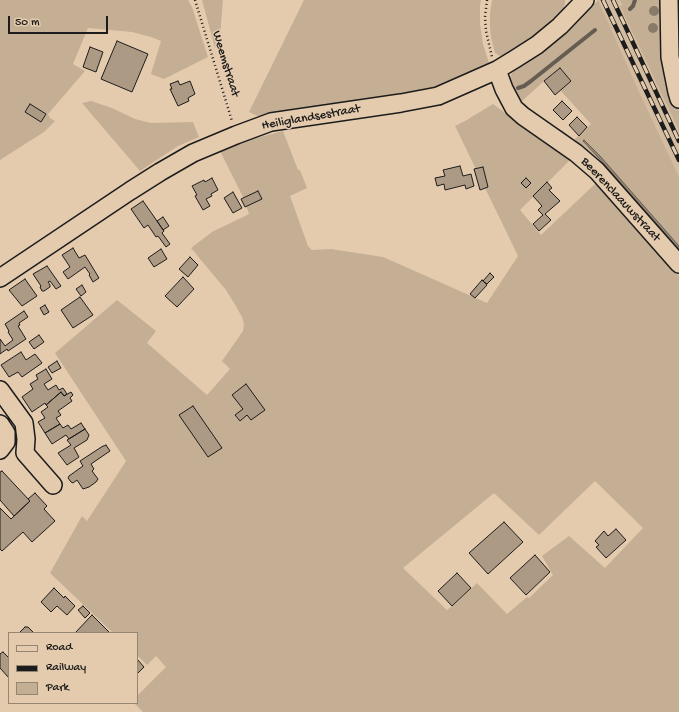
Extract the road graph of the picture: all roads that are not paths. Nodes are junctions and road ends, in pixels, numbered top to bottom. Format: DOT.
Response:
graph roads {
  1 [pos="669,0"];
  2 [pos="578,3"];
  3 [pos="497,70"];
  4 [pos="679,99"];
  5 [pos="679,264"];
  6 [pos="0,278"];
  7 [pos="0,390"];
  8 [pos="0,424"];
  9 [pos="0,450"];
  10 [pos="53,486"];
  1 -- 4 [label="street"];
  2 -- 3 [label="street, Heiliglandsestraat"];
  3 -- 5 [label="street, Beerenclaauwstraat"];
  3 -- 6 [label="street, Heiliglandsestraat"];
  7 -- 10 [label="street"];
  8 -- 9 [label="street"];
}
